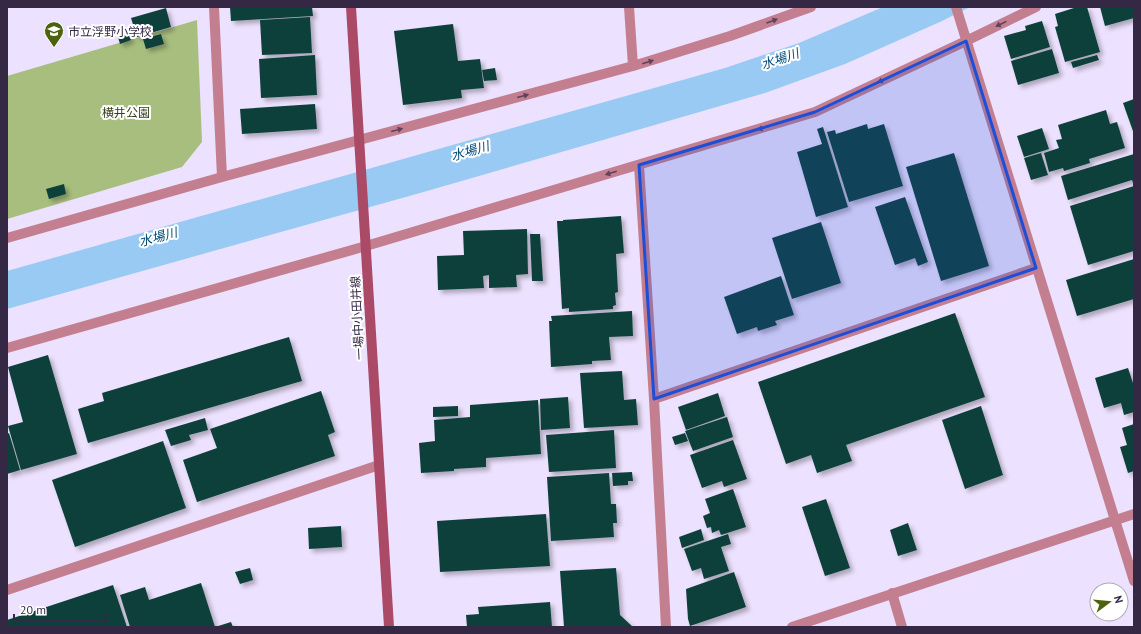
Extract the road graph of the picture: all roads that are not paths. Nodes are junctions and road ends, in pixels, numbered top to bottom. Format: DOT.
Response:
graph roads {
  1 [pos="214,7"];
  2 [pos="351,7"];
  3 [pos="629,7"];
  4 [pos="811,7"];
  5 [pos="956,7"];
  6 [pos="1036,7"];
  7 [pos="965,39"];
  8 [pos="633,66"];
  9 [pos="360,140"];
  10 [pos="639,165"];
  11 [pos="222,177"];
  12 [pos="7,238"];
  13 [pos="366,246"];
  14 [pos="1036,268"];
  15 [pos="7,348"];
  16 [pos="654,399"];
  17 [pos="379,465"];
  18 [pos="1134,514"];
  19 [pos="1115,520"];
  20 [pos="1134,581"];
  21 [pos="7,590"];
  22 [pos="892,594"];
  23 [pos="389,627"];
  24 [pos="666,627"];
  25 [pos="792,627"];
  26 [pos="902,627"];
  1 -- 11 [label="street"];
  2 -- 9 [label="main road, 一場中小田井線"];
  3 -- 8 [label="street"];
  8 -- 4 [label="street, one-way"];
  5 -- 7 [label="street"];
  6 -- 7 [label="street, one-way"];
  7 -- 10 [label="street, one-way"];
  7 -- 14 [label="street"];
  9 -- 8 [label="street, one-way"];
  9 -- 11 [label="street"];
  9 -- 13 [label="main road, 一場中小田井線"];
  10 -- 13 [label="street, one-way"];
  10 -- 16 [label="street"];
  11 -- 12 [label="street"];
  13 -- 15 [label="street"];
  13 -- 17 [label="main road, 一場中小田井線"];
  14 -- 16 [label="street"];
  14 -- 19 [label="street"];
  16 -- 24 [label="street"];
  17 -- 21 [label="street"];
  17 -- 23 [label="main road, 一場中小田井線"];
  18 -- 19 [label="street"];
  19 -- 20 [label="street"];
  19 -- 22 [label="street"];
  22 -- 25 [label="street"];
  22 -- 26 [label="street"];
}
